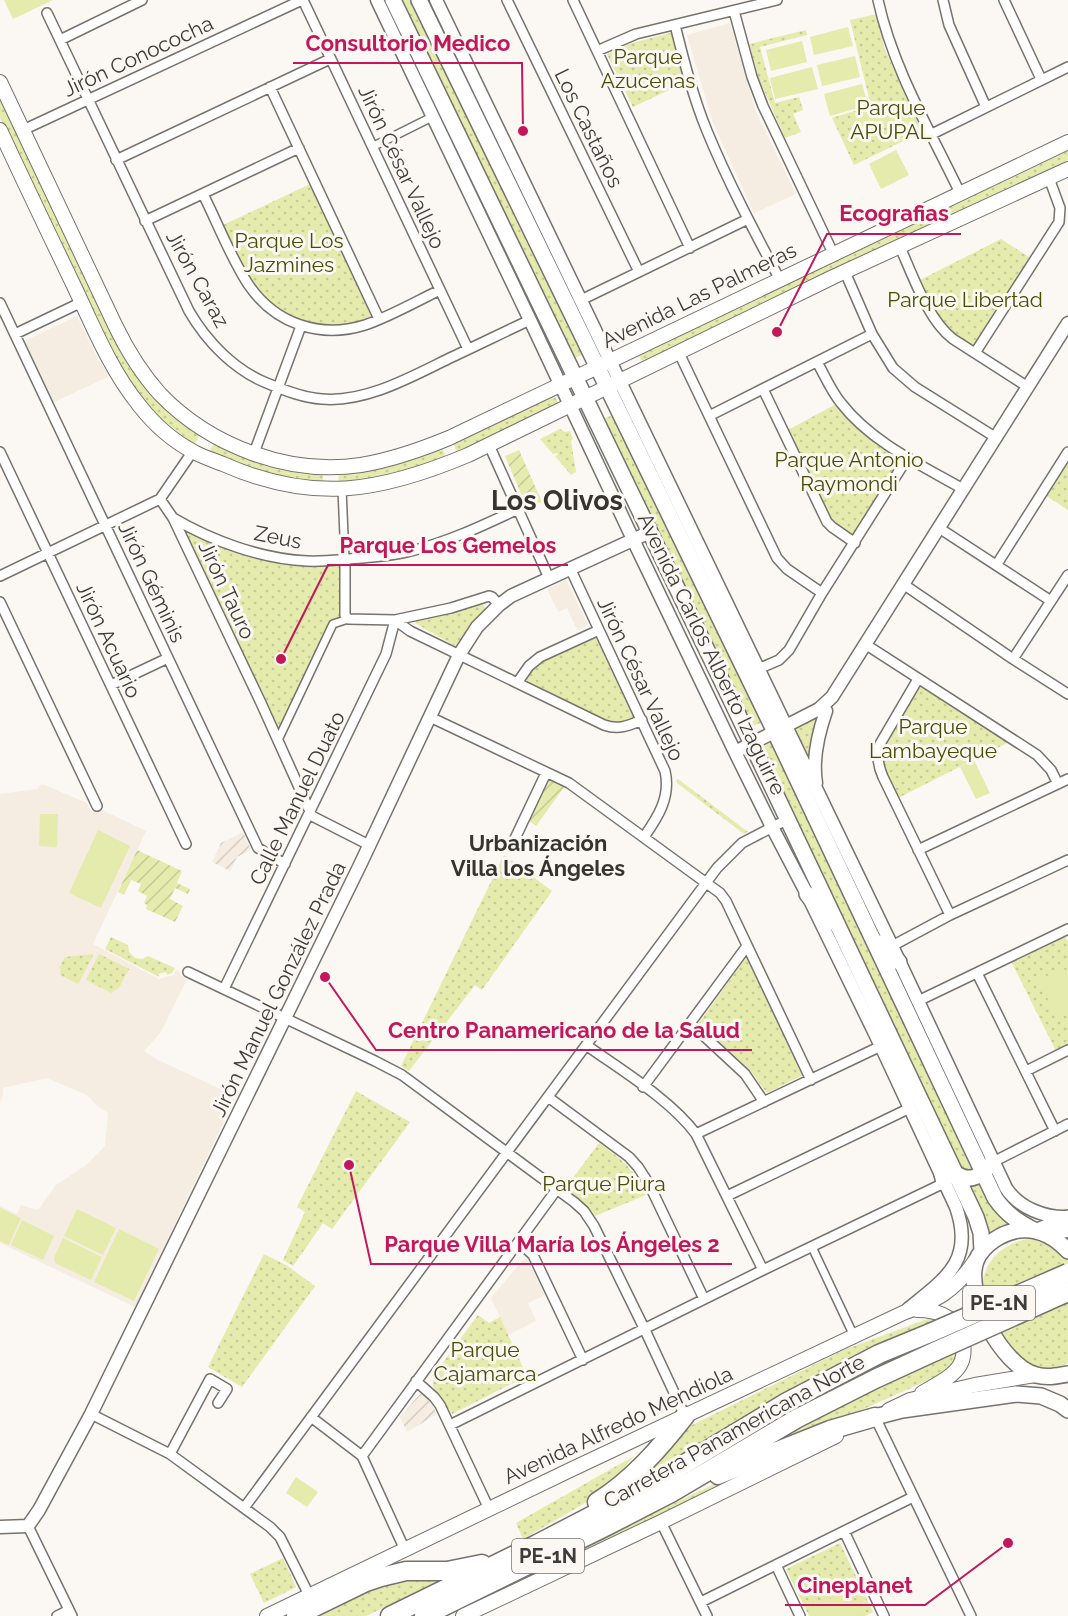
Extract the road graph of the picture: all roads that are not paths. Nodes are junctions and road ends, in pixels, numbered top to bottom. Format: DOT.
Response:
graph roads {
  1 [pos="142,0"];
  2 [pos="302,0"];
  3 [pos="378,0"];
  4 [pos="393,0"];
  5 [pos="419,0"];
  6 [pos="436,0"];
  7 [pos="507,0"];
  8 [pos="573,0"];
  9 [pos="777,0"];
  10 [pos="878,0"];
  11 [pos="943,0"];
  12 [pos="1004,0"];
  13 [pos="734,11"];
  14 [pos="47,13"];
  15 [pos="675,25"];
  16 [pos="60,40"];
  17 [pos="597,51"];
  18 [pos="330,58"];
  19 [pos="1068,67"];
  20 [pos="1041,80"];
  21 [pos="0,82"];
  22 [pos="270,87"];
  23 [pos="88,100"];
  24 [pos="986,107"];
  25 [pos="434,116"];
  26 [pos="0,130"];
  27 [pos="23,130"];
  28 [pos="932,134"];
  29 [pos="1068,142"];
  30 [pos="372,147"];
  31 [pos="299,148"];
  32 [pos="116,160"];
  33 [pos="1068,169"];
  34 [pos="1048,178"];
  35 [pos="49,187"];
  36 [pos="960,193"];
  37 [pos="203,194"];
  38 [pos="31,195"];
  39 [pos="748,219"];
  40 [pos="146,221"];
  41 [pos="900,247"];
  42 [pos="690,248"];
  43 [pos="833,254"];
  44 [pos="639,272"];
  45 [pos="845,272"];
  46 [pos="780,280"];
  47 [pos="440,290"];
  48 [pos="582,300"];
  49 [pos="81,302"];
  50 [pos="0,303"];
  51 [pos="379,319"];
  52 [pos="531,320"];
  53 [pos="1068,323"];
  54 [pos="301,326"];
  55 [pos="15,334"];
  56 [pos="872,334"];
  57 [pos="468,349"];
  58 [pos="975,352"];
  59 [pos="679,353"];
  60 [pos="817,362"];
  61 [pos="605,364"];
  62 [pos="576,378"];
  63 [pos="614,384"];
  64 [pos="561,385"];
  65 [pos="1028,387"];
  66 [pos="277,388"];
  67 [pos="764,389"];
  68 [pos="586,398"];
  69 [pos="570,405"];
  70 [pos="709,416"];
  71 [pos="995,437"];
  72 [pos="489,445"];
  73 [pos="0,452"];
  74 [pos="193,452"];
  75 [pos="1068,452"];
  76 [pos="254,453"];
  77 [pos="908,457"];
  78 [pos="342,489"];
  79 [pos="963,489"];
  80 [pos="160,499"];
  81 [pos="518,509"];
  82 [pos="173,518"];
  83 [pos="106,525"];
  84 [pos="939,528"];
  85 [pos="650,531"];
  86 [pos="633,540"];
  87 [pos="855,543"];
  88 [pos="48,553"];
  89 [pos="345,559"];
  90 [pos="996,564"];
  91 [pos="570,568"];
  92 [pos="1068,575"];
  93 [pos="0,576"];
  94 [pos="549,578"];
  95 [pos="903,584"];
  96 [pos="822,593"];
  97 [pos="1052,601"];
  98 [pos="0,602"];
  99 [pos="499,605"];
  100 [pos="348,619"];
  101 [pos="395,620"];
  102 [pos="599,630"];
  103 [pos="866,644"];
  104 [pos="459,655"];
  105 [pos="168,658"];
  106 [pos="1013,659"];
  107 [pos="758,669"];
  108 [pos="918,680"];
  109 [pos="518,683"];
  110 [pos="111,686"];
  111 [pos="1068,694"];
  112 [pos="821,708"];
  113 [pos="430,717"];
  114 [pos="642,720"];
  115 [pos="781,729"];
  116 [pos="278,741"];
  117 [pos="752,744"];
  118 [pos="735,752"];
  119 [pos="546,773"];
  120 [pos="1068,779"];
  121 [pos="1058,784"];
  122 [pos="818,802"];
  123 [pos="97,806"];
  124 [pos="310,813"];
  125 [pos="788,819"];
  126 [pos="772,827"];
  127 [pos="644,837"];
  128 [pos="186,844"];
  129 [pos="369,845"];
  130 [pos="512,847"];
  131 [pos="918,850"];
  132 [pos="1068,860"];
  133 [pos="285,864"];
  134 [pos="706,882"];
  135 [pos="807,894"];
  136 [pos="950,915"];
  137 [pos="1068,929"];
  138 [pos="872,934"];
  139 [pos="847,945"];
  140 [pos="892,945"];
  141 [pos="747,946"];
  142 [pos="899,962"];
  143 [pos="188,972"];
  144 [pos="977,973"];
  145 [pos="224,989"];
  146 [pos="918,1001"];
  147 [pos="285,1018"];
  148 [pos="690,1023"];
  149 [pos="586,1045"];
  150 [pos="881,1046"];
  151 [pos="1068,1050"];
  152 [pos="1026,1071"];
  153 [pos="811,1080"];
  154 [pos="643,1086"];
  155 [pos="548,1097"];
  156 [pos="764,1102"];
  157 [pos="915,1103"];
  158 [pos="1068,1124"];
  159 [pos="1055,1131"];
  160 [pos="696,1134"];
  161 [pos="507,1152"];
  162 [pos="988,1167"];
  163 [pos="949,1178"];
  164 [pos="558,1189"];
  165 [pos="727,1196"];
  166 [pos="1068,1218"];
  167 [pos="1068,1230"];
  168 [pos="1039,1232"];
  169 [pos="519,1242"];
  170 [pos="812,1247"];
  171 [pos="1068,1251"];
  172 [pos="979,1256"];
  173 [pos="764,1270"];
  174 [pos="1068,1273"];
  175 [pos="1068,1293"];
  176 [pos="704,1299"];
  177 [pos="903,1313"];
  178 [pos="644,1328"];
  179 [pos="854,1336"];
  180 [pos="583,1360"];
  181 [pos="1068,1374"];
  182 [pos="1039,1376"];
  183 [pos="416,1382"];
  184 [pos="910,1400"];
  185 [pos="218,1403"];
  186 [pos="1068,1404"];
  187 [pos="1068,1410"];
  188 [pos="91,1414"];
  189 [pos="685,1416"];
  190 [pos="311,1417"];
  191 [pos="875,1417"];
  192 [pos="450,1425"];
  193 [pos="171,1454"];
  194 [pos="362,1456"];
  195 [pos="671,1493"];
  196 [pos="913,1497"];
  197 [pos="244,1508"];
  198 [pos="489,1509"];
  199 [pos="661,1522"];
  200 [pos="28,1526"];
  201 [pos="0,1527"];
  202 [pos="844,1531"];
  203 [pos="537,1544"];
  204 [pos="405,1550"];
  205 [pos="515,1555"];
  206 [pos="776,1565"];
  207 [pos="309,1595"];
  208 [pos="700,1602"];
  209 [pos="71,1613"];
  210 [pos="57,1616"];
  211 [pos="267,1616"];
  212 [pos="296,1616"];
  213 [pos="390,1616"];
  214 [pos="424,1616"];
  215 [pos="463,1616"];
  216 [pos="707,1616"];
  217 [pos="800,1616"];
  218 [pos="884,1616"];
  219 [pos="971,1616"];
  1 -- 16 [label="street"];
  2 -- 18 [label="street, Jirón César Vallejo"];
  2 -- 23 [label="street, Jirón Conococha"];
  3 -- 25 [label="street, Avenida Carlos Alberto Izaguirre"];
  4 -- 62 [label="main road, Avenida Carlos Alberto Izaguirre"];
  5 -- 61 [label="main road, Avenida Carlos Alberto Izaguirre"];
  6 -- 48 [label="street, Avenida Carlos Alberto Izaguirre"];
  7 -- 44 [label="street, Los Castaños"];
  8 -- 17 [label="street"];
  9 -- 13 [label="street"];
  10 -- 28 [label="street"];
  11 -- 24 [label="street"];
  12 -- 20 [label="street"];
  13 -- 15 [label="street"];
  13 -- 43 [label="street"];
  14 -- 16 [label="street, Jirón Caraz"];
  15 -- 17 [label="street"];
  15 -- 39 [label="street"];
  16 -- 23 [label="street, Jirón Caraz"];
  17 -- 42 [label="street"];
  18 -- 22 [label="street"];
  18 -- 30 [label="street, Jirón César Vallejo"];
  19 -- 20 [label="street"];
  20 -- 24 [label="street"];
  21 -- 27 [label="main road, Avenida Las Palmeras"];
  22 -- 31 [label="street"];
  22 -- 32 [label="street"];
  23 -- 27 [label="street, Jirón Conococha"];
  23 -- 32 [label="street, Jirón Caraz"];
  24 -- 28 [label="street"];
  25 -- 30 [label="street"];
  25 -- 52 [label="street, Avenida Carlos Alberto Izaguirre"];
  26 -- 38 [label="main road, Avenida Las Palmeras"];
  27 -- 35 [label="main road, Avenida Las Palmeras"];
  28 -- 36 [label="street"];
  29 -- 36 [label="main road, Avenida Las Palmeras"];
  30 -- 47 [label="street, Jirón César Vallejo"];
  31 -- 37 [label="street"];
  31 -- 51 [label="street"];
  32 -- 40 [label="street, Jirón Caraz"];
  33 -- 34 [label="main road, Avenida Las Palmeras"];
  34 -- 41 [label="main road, Avenida Las Palmeras"];
  34 -- 58 [label="street"];
  35 -- 38 [label="main road"];
  35 -- 76 [label="main road, Avenida Las Palmeras"];
  36 -- 43 [label="main road, Avenida Las Palmeras"];
  37 -- 40 [label="street"];
  37 -- 54 [label="street"];
  38 -- 49 [label="main road, Avenida Las Palmeras"];
  39 -- 42 [label="street"];
  39 -- 46 [label="street"];
  40 -- 66 [label="street, Jirón Caraz"];
  41 -- 45 [label="main road, Avenida Las Palmeras"];
  41 -- 58 [label="street"];
  42 -- 44 [label="street"];
  43 -- 46 [label="main road, Avenida Las Palmeras"];
  44 -- 48 [label="street"];
  45 -- 56 [label="street"];
  45 -- 59 [label="main road, Avenida Las Palmeras"];
  46 -- 61 [label="main road, Avenida Las Palmeras"];
  47 -- 51 [label="street"];
  47 -- 57 [label="street, Jirón César Vallejo"];
  48 -- 61 [label="street, Avenida Carlos Alberto Izaguirre"];
  49 -- 55 [label="street"];
  49 -- 74 [label="main road, Avenida Las Palmeras"];
  50 -- 55 [label="street, Jirón Géminis"];
  51 -- 54 [label="street"];
  52 -- 57 [label="street, Jirón Caraz"];
  52 -- 64 [label="street, Avenida Carlos Alberto Izaguirre"];
  53 -- 65 [label="street"];
  54 -- 66 [label="street"];
  55 -- 83 [label="street, Jirón Géminis"];
  56 -- 60 [label="street"];
  56 -- 71 [label="street"];
  57 -- 66 [label="street, Jirón Caraz"];
  58 -- 65 [label="street"];
  59 -- 63 [label="main road, Avenida Las Palmeras"];
  59 -- 70 [label="street"];
  60 -- 67 [label="street"];
  60 -- 77 [label="street"];
  61 -- 62 [label="main road, Avenida Las Palmeras"];
  61 -- 63 [label="main road, Avenida Carlos Alberto Izaguirre"];
  62 -- 64 [label="main road, Avenida Las Palmeras"];
  62 -- 68 [label="main road, Avenida Carlos Alberto Izaguirre"];
  63 -- 68 [label="main road, Avenida Las Palmeras"];
  63 -- 107 [label="street, Avenida Carlos Alberto Izaguirre"];
  63 -- 115 [label="main road, Avenida Carlos Alberto Izaguirre"];
  64 -- 69 [label="street, Avenida Carlos Alberto Izaguirre"];
  64 -- 76 [label="main road, Avenida Las Palmeras"];
  65 -- 71 [label="street"];
  66 -- 76 [label="street"];
  67 -- 70 [label="street"];
  67 -- 87 [label="street"];
  68 -- 69 [label="main road, Avenida Las Palmeras"];
  68 -- 85 [label="main road, Avenida Carlos Alberto Izaguirre"];
  69 -- 72 [label="main road, Avenida Las Palmeras"];
  69 -- 86 [label="street, Avenida Carlos Alberto Izaguirre"];
  70 -- 96 [label="street"];
  71 -- 79 [label="street"];
  72 -- 78 [label="main road, Avenida Las Palmeras"];
  72 -- 81 [label="street"];
  73 -- 88 [label="street, Jirón Acuario"];
  74 -- 78 [label="main road, Avenida Las Palmeras"];
  74 -- 80 [label="street"];
  75 -- 90 [label="street"];
  77 -- 79 [label="street"];
  77 -- 87 [label="street"];
  78 -- 89 [label="street"];
  79 -- 84 [label="street"];
  80 -- 82 [label="street, Jirón Tauro"];
  80 -- 83 [label="street"];
  81 -- 89 [label="street, Zeus"];
  81 -- 94 [label="street"];
  82 -- 89 [label="street, Zeus"];
  82 -- 116 [label="street, Jirón Tauro"];
  83 -- 88 [label="street"];
  83 -- 105 [label="street, Jirón Géminis"];
  84 -- 90 [label="street"];
  84 -- 95 [label="street"];
  85 -- 86 [label="street, Jirón Manuel González Prada"];
  85 -- 117 [label="main road, Avenida Carlos Alberto Izaguirre"];
  86 -- 91 [label="street, Jirón Manuel González Prada"];
  86 -- 118 [label="street, Avenida Carlos Alberto Izaguirre"];
  87 -- 96 [label="street"];
  88 -- 93 [label="street"];
  88 -- 110 [label="street, Jirón Acuario"];
  89 -- 100 [label="street"];
  90 -- 97 [label="street"];
  91 -- 94 [label="street, Jirón Manuel González Prada"];
  91 -- 102 [label="street, Jirón César Vallejo"];
  92 -- 97 [label="street"];
  94 -- 99 [label="street, Jirón Manuel González Prada"];
  95 -- 103 [label="street"];
  95 -- 106 [label="street"];
  96 -- 107 [label="street"];
  97 -- 106 [label="street"];
  98 -- 123 [label="street"];
  99 -- 101 [label="street"];
  99 -- 104 [label="street, Jirón Manuel González Prada"];
  100 -- 101 [label="street"];
  100 -- 116 [label="street"];
  101 -- 104 [label="street"];
  101 -- 124 [label="street, Calle Manuel Duato"];
  102 -- 109 [label="street"];
  102 -- 114 [label="street, Jirón César Vallejo"];
  103 -- 108 [label="street"];
  103 -- 112 [label="street"];
  104 -- 109 [label="street"];
  104 -- 113 [label="street, Jirón Manuel González Prada"];
  105 -- 110 [label="street"];
  105 -- 133 [label="street, Jirón Géminis"];
  106 -- 111 [label="street"];
  107 -- 115 [label="street, Avenida Carlos Alberto Izaguirre"];
  108 -- 121 [label="street"];
  108 -- 131 [label="street"];
  109 -- 114 [label="street"];
  110 -- 128 [label="street, Jirón Acuario"];
  112 -- 115 [label="street"];
  112 -- 122 [label="street"];
  113 -- 119 [label="street"];
  113 -- 129 [label="street, Jirón Manuel González Prada"];
  114 -- 127 [label="street, Jirón César Vallejo"];
  115 -- 117 [label="street"];
  115 -- 122 [label="main road, Avenida Carlos Alberto Izaguirre"];
  116 -- 124 [label="street, Jirón Tauro"];
  117 -- 118 [label="street"];
  117 -- 125 [label="main road, Avenida Carlos Alberto Izaguirre"];
  118 -- 126 [label="street, Avenida Carlos Alberto Izaguirre"];
  119 -- 127 [label="street"];
  119 -- 130 [label="street"];
  120 -- 121 [label="street"];
  121 -- 131 [label="street"];
  122 -- 138 [label="main road, Avenida Carlos Alberto Izaguirre"];
  122 -- 140 [label="street, Avenida Carlos Alberto Izaguirre"];
  124 -- 129 [label="street"];
  124 -- 133 [label="street, Calle Manuel Duato"];
  125 -- 126 [label="street"];
  125 -- 139 [label="main road, Avenida Carlos Alberto Izaguirre"];
  126 -- 134 [label="street"];
  126 -- 135 [label="street, Avenida Carlos Alberto Izaguirre"];
  127 -- 134 [label="street"];
  129 -- 147 [label="street, Jirón Manuel González Prada"];
  131 -- 136 [label="street"];
  132 -- 136 [label="street"];
  133 -- 145 [label="street, Calle Manuel Duato"];
  134 -- 141 [label="street"];
  134 -- 149 [label="street"];
  135 -- 139 [label="main road"];
  135 -- 150 [label="street, Avenida Carlos Alberto Izaguirre"];
  136 -- 140 [label="street"];
  137 -- 144 [label="street"];
  138 -- 142 [label="main road"];
  138 -- 162 [label="main road, Avenida Carlos Alberto Izaguirre"];
  139 -- 157 [label="main road, Avenida Carlos Alberto Izaguirre"];
  140 -- 142 [label="street, Avenida Carlos Alberto Izaguirre"];
  141 -- 148 [label="street"];
  141 -- 153 [label="street"];
  142 -- 146 [label="street, Avenida Carlos Alberto Izaguirre"];
  143 -- 145 [label="street"];
  144 -- 146 [label="street"];
  144 -- 152 [label="street"];
  145 -- 147 [label="street"];
  146 -- 162 [label="street, Avenida Carlos Alberto Izaguirre"];
  147 -- 161 [label="street"];
  147 -- 188 [label="street, Jirón Manuel González Prada"];
  148 -- 154 [label="street"];
  148 -- 156 [label="street"];
  149 -- 154 [label="street"];
  149 -- 155 [label="street"];
  150 -- 153 [label="street"];
  150 -- 157 [label="street, Avenida Carlos Alberto Izaguirre"];
  151 -- 152 [label="street"];
  152 -- 159 [label="street"];
  153 -- 156 [label="street"];
  154 -- 160 [label="street"];
  155 -- 161 [label="street"];
  155 -- 176 [label="street"];
  156 -- 160 [label="street"];
  157 -- 163 [label="main road"];
  157 -- 165 [label="street"];
  158 -- 159 [label="street"];
  159 -- 162 [label="street"];
  160 -- 165 [label="street"];
  161 -- 164 [label="street"];
  161 -- 190 [label="street"];
  162 -- 163 [label="main road"];
  162 -- 166 [label="street, Avenida Carlos Alberto Izaguirre"];
  162 -- 168 [label="main road, Avenida Carlos Alberto Izaguirre"];
  163 -- 170 [label="street"];
  163 -- 172 [label="main road"];
  163 -- 177 [label="street"];
  164 -- 169 [label="street"];
  164 -- 178 [label="street"];
  165 -- 173 [label="street"];
  166 -- 168 [label="main road"];
  167 -- 168 [label="main road"];
  168 -- 171 [label="main road, Avenida Carlos Alberto Izaguirre"];
  168 -- 172 [label="main road"];
  169 -- 180 [label="street"];
  169 -- 183 [label="street"];
  170 -- 173 [label="street"];
  170 -- 179 [label="street"];
  172 -- 177 [label="main road, Avenida Alfredo Mendiola"];
  172 -- 182 [label="main road"];
  173 -- 176 [label="street"];
  174 -- 203 [label="highway, Carretera Panamericana Norte / PE-1N, bridge"];
  175 -- 195 [label="highway, Carretera Panamericana Norte / PE-1N, bridge"];
  176 -- 178 [label="street"];
  177 -- 179 [label="main road, Avenida Alfredo Mendiola"];
  177 -- 184 [label="main road"];
  178 -- 180 [label="street"];
  178 -- 189 [label="street"];
  179 -- 189 [label="main road, Avenida Alfredo Mendiola"];
  180 -- 192 [label="street"];
  181 -- 182 [label="main road"];
  182 -- 184 [label="main road"];
  182 -- 186 [label="main road"];
  183 -- 192 [label="street"];
  183 -- 194 [label="street"];
  184 -- 191 [label="main road"];
  185 -- 193 [label="street"];
  187 -- 191 [label="main road"];
  188 -- 193 [label="street"];
  188 -- 200 [label="street, Jirón Manuel González Prada"];
  189 -- 198 [label="main road, Avenida Alfredo Mendiola"];
  189 -- 203 [label="highway"];
  190 -- 194 [label="street"];
  190 -- 197 [label="street"];
  191 -- 195 [label="highway"];
  191 -- 196 [label="street"];
  191 -- 199 [label="main road"];
  192 -- 198 [label="street"];
  193 -- 197 [label="street"];
  194 -- 204 [label="street"];
  195 -- 214 [label="highway, Carretera Panamericana Norte / PE-1N"];
  196 -- 202 [label="street"];
  196 -- 219 [label="street"];
  197 -- 207 [label="street"];
  198 -- 204 [label="main road, Avenida Alfredo Mendiola"];
  199 -- 208 [label="street"];
  199 -- 215 [label="main road"];
  200 -- 201 [label="street"];
  200 -- 209 [label="street"];
  202 -- 206 [label="street"];
  202 -- 218 [label="street"];
  203 -- 205 [label="highway, Carretera Panamericana Norte / PE-1N"];
  204 -- 207 [label="main road, Avenida Alfredo Mendiola"];
  205 -- 212 [label="highway"];
  205 -- 213 [label="highway, Carretera Panamericana Norte / PE-1N"];
  206 -- 208 [label="street"];
  206 -- 217 [label="street"];
  207 -- 211 [label="main road, Avenida Alfredo Mendiola"];
  208 -- 216 [label="street"];
  209 -- 210 [label="street"];
}
